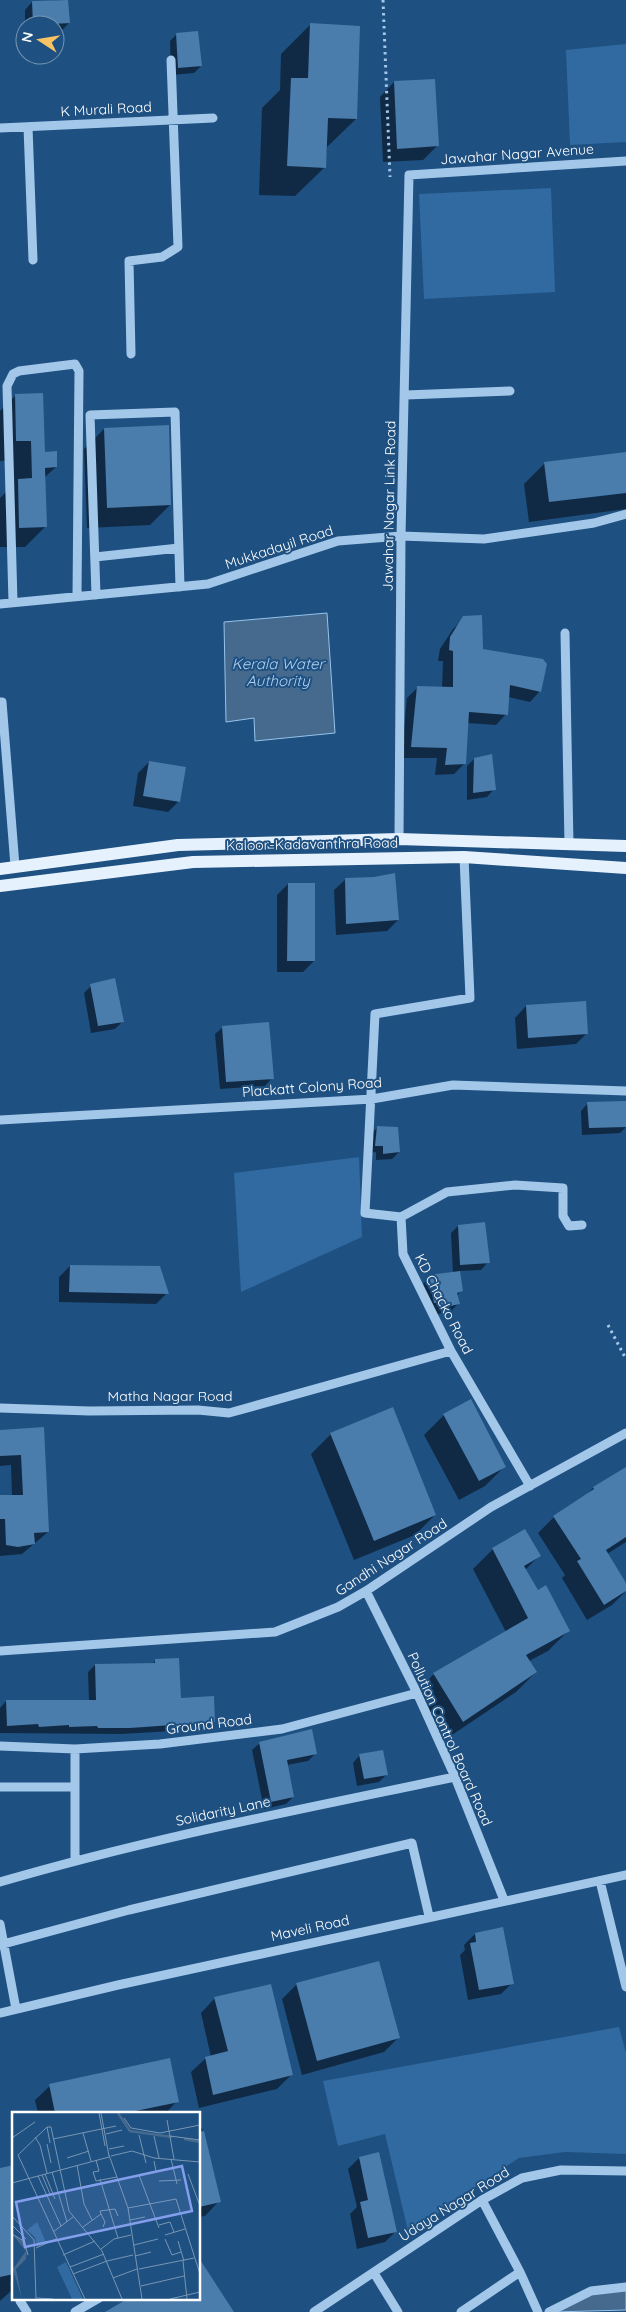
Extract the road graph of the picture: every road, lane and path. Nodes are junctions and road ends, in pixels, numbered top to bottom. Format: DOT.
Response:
graph roads {
  1 [pos="383,0"];
  2 [pos="171,60"];
  3 [pos="214,118"];
  4 [pos="175,120"];
  5 [pos="28,127"];
  6 [pos="0,128"];
  7 [pos="626,161"];
  8 [pos="409,175"];
  9 [pos="390,177"];
  10 [pos="33,260"];
  11 [pos="130,354"];
  12 [pos="510,391"];
  13 [pos="406,395"];
  14 [pos="626,514"];
  15 [pos="401,536"];
  16 [pos="179,548"];
  17 [pos="95,557"];
  18 [pos="180,587"];
  19 [pos="96,595"];
  20 [pos="77,596"];
  21 [pos="13,602"];
  22 [pos="0,604"];
  23 [pos="565,633"];
  24 [pos="0,702"];
  25 [pos="399,839"];
  26 [pos="569,844"];
  27 [pos="626,846"];
  28 [pos="138,851"];
  29 [pos="464,857"];
  30 [pos="15,866"];
  31 [pos="139,868"];
  32 [pos="626,868"];
  33 [pos="0,869"];
  34 [pos="0,886"];
  35 [pos="626,1091"];
  36 [pos="372,1099"];
  37 [pos="0,1120"];
  38 [pos="401,1217"];
  39 [pos="582,1225"];
  40 [pos="608,1325"];
  41 [pos="451,1351"];
  42 [pos="626,1359"];
  43 [pos="0,1408"];
  44 [pos="626,1433"];
  45 [pos="530,1486"];
  46 [pos="366,1591"];
  47 [pos="0,1650"];
  48 [pos="417,1693"];
  49 [pos="0,1746"];
  50 [pos="75,1749"];
  51 [pos="455,1777"];
  52 [pos="74,1787"];
  53 [pos="0,1788"];
  54 [pos="75,1860"];
  55 [pos="626,1875"];
  56 [pos="600,1881"];
  57 [pos="0,1882"];
  58 [pos="504,1900"];
  59 [pos="429,1916"];
  60 [pos="0,1924"];
  61 [pos="2,1945"];
  62 [pos="626,1987"];
  63 [pos="16,2009"];
  64 [pos="0,2013"];
  65 [pos="626,2171"];
  66 [pos="482,2200"];
  67 [pos="520,2272"];
  68 [pos="374,2273"];
  69 [pos="626,2287"];
  70 [pos="20,2300"];
  71 [pos="96,2300"];
  72 [pos="27,2312"];
  73 [pos="75,2312"];
  74 [pos="314,2312"];
  75 [pos="398,2312"];
  76 [pos="461,2312"];
  77 [pos="538,2312"];
  78 [pos="549,2312"];
  1 -- 9 [label="path"];
  2 -- 4 [label="street"];
  3 -- 4 [label="street, K Murali Road"];
  4 -- 5 [label="street, K Murali Road"];
  4 -- 11 [label="street"];
  5 -- 6 [label="street, K Murali Road"];
  5 -- 10 [label="street"];
  7 -- 8 [label="street, Jawahar Nagar Avenue"];
  8 -- 13 [label="street, Jawahar Nagar Link Road"];
  12 -- 13 [label="street"];
  13 -- 15 [label="street, Jawahar Nagar Link Road"];
  14 -- 15 [label="street, Mukkadayil Road"];
  15 -- 18 [label="street, Mukkadayil Road"];
  15 -- 25 [label="street, Jawahar Nagar Link Road"];
  16 -- 17 [label="street"];
  16 -- 17 [label="street"];
  16 -- 18 [label="street"];
  17 -- 19 [label="street"];
  18 -- 19 [label="street, Mukkadayil Road"];
  19 -- 20 [label="street, Mukkadayil Road"];
  20 -- 21 [label="street, Mukkadayil Road"];
  20 -- 21 [label="street"];
  21 -- 22 [label="street, Mukkadayil Road"];
  23 -- 26 [label="street"];
  24 -- 30 [label="street"];
  25 -- 26 [label="main road, Kaloor-Kadavanthra Road"];
  25 -- 28 [label="main road, Kaloor-Kadavanthra Road"];
  26 -- 27 [label="main road, Kaloor-Kadavanthra Road"];
  28 -- 30 [label="main road, Kaloor-Kadavanthra Road"];
  28 -- 31 [label="main road"];
  29 -- 31 [label="main road, Kaloor-Kadavanthra Road"];
  29 -- 32 [label="main road, Kaloor-Kadavanthra Road"];
  29 -- 36 [label="street"];
  30 -- 33 [label="main road, Kaloor-Kadavanthra Road"];
  31 -- 34 [label="main road, Kaloor-Kadavanthra Road"];
  35 -- 36 [label="street, Plackatt Colony Road"];
  36 -- 37 [label="street, Plackatt Colony Road"];
  36 -- 38 [label="street"];
  38 -- 39 [label="street"];
  38 -- 41 [label="street, KD Chacko Road"];
  40 -- 42 [label="path"];
  41 -- 43 [label="street, Matha Nagar Road"];
  41 -- 45 [label="street, KD Chacko Road"];
  44 -- 45 [label="street, Gandhi Nagar Road"];
  45 -- 46 [label="street, Gandhi Nagar Road"];
  46 -- 47 [label="street, Gandhi Nagar Road"];
  46 -- 48 [label="street, Pollution Control Board Road"];
  48 -- 50 [label="street, Ground Road"];
  48 -- 51 [label="street, Pollution Control Board Road"];
  49 -- 50 [label="street, Ground Road"];
  50 -- 52 [label="street"];
  51 -- 54 [label="street, Solidarity Lane"];
  51 -- 58 [label="street, Pollution Control Board Road"];
  52 -- 53 [label="street"];
  52 -- 54 [label="street"];
  54 -- 57 [label="street, Solidarity Lane"];
  55 -- 56 [label="street, Maveli Road"];
  56 -- 58 [label="street, Maveli Road"];
  56 -- 62 [label="street"];
  58 -- 59 [label="street, Maveli Road"];
  59 -- 61 [label="street"];
  59 -- 63 [label="street, Maveli Road"];
  60 -- 61 [label="street"];
  61 -- 63 [label="street"];
  63 -- 64 [label="street, Maveli Road"];
  65 -- 66 [label="street, Udaya Nagar Road"];
  66 -- 67 [label="street"];
  66 -- 68 [label="street, Udaya Nagar Road"];
  67 -- 76 [label="street"];
  67 -- 77 [label="street"];
  68 -- 74 [label="street, Udaya Nagar Road"];
  68 -- 75 [label="street"];
  69 -- 78 [label="street"];
  70 -- 72 [label="street"];
  71 -- 73 [label="street"];
}
